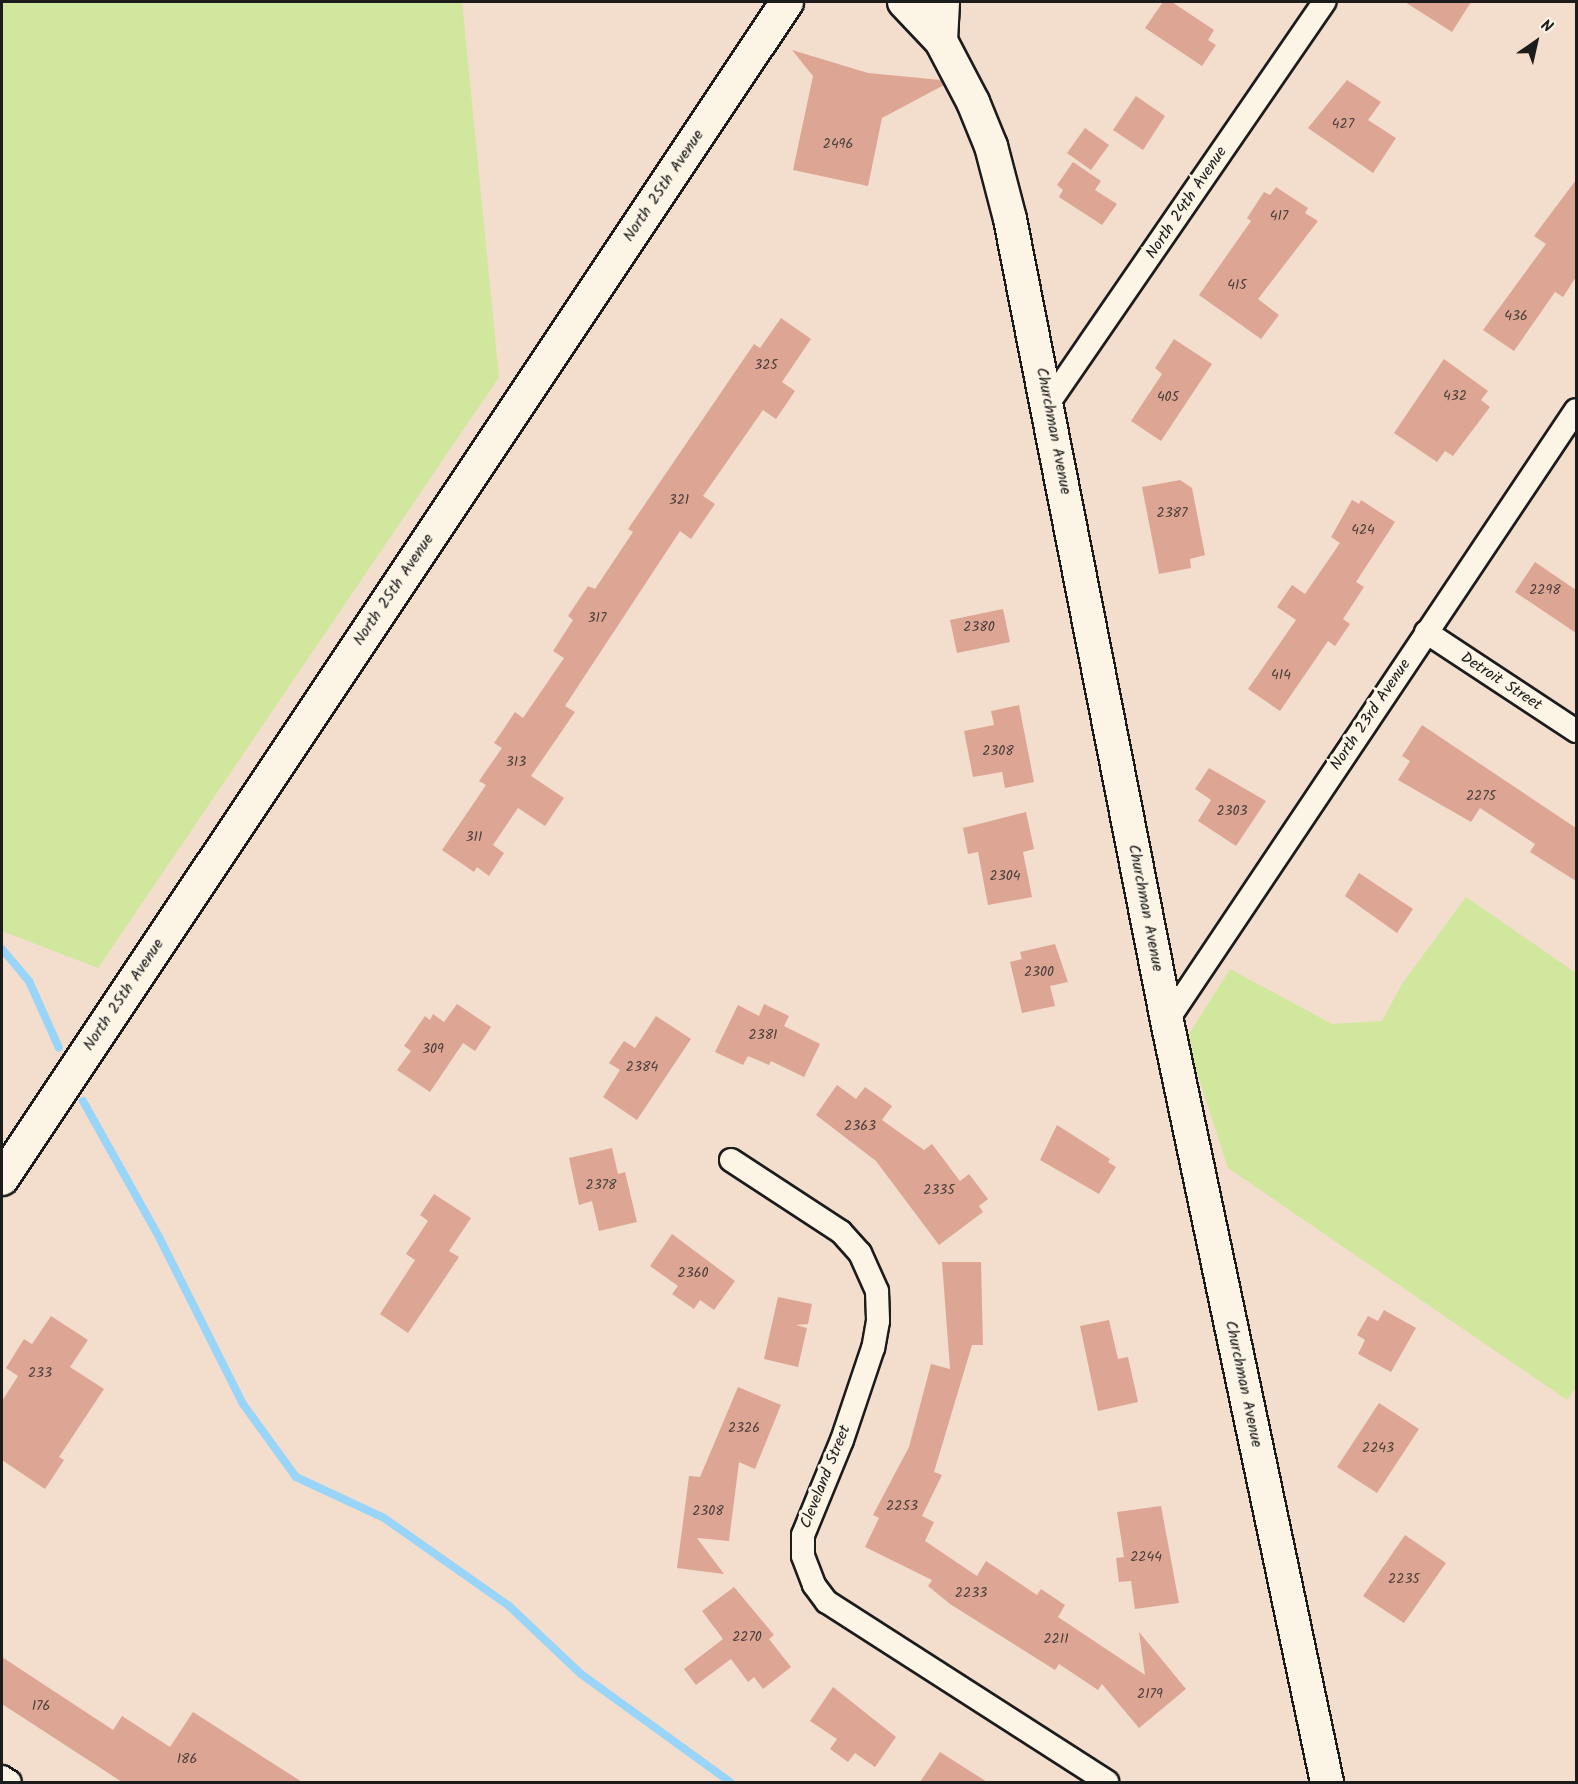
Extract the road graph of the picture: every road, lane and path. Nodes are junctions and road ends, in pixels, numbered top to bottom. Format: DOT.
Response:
graph roads {
  1 [pos="787,2"];
  2 [pos="904,2"];
  3 [pos="943,2"];
  4 [pos="1324,2"];
  5 [pos="941,41"];
  6 [pos="1048,404"];
  7 [pos="1576,410"];
  8 [pos="1425,632"];
  9 [pos="1576,731"];
  10 [pos="1167,1021"];
  11 [pos="731,1160"];
  12 [pos="2,1179"];
  13 [pos="2,1777"];
  14 [pos="10,1782"];
  15 [pos="1107,1782"];
  16 [pos="1327,1782"];
  1 -- 12 [label="main road, North 25th Avenue"];
  2 -- 5 [label="main road, Churchman Avenue"];
  3 -- 5 [label="main road, Churchman Avenue"];
  4 -- 6 [label="street, North 24th Avenue"];
  5 -- 6 [label="main road, Churchman Avenue"];
  6 -- 10 [label="main road, Churchman Avenue"];
  7 -- 8 [label="street, North 23rd Avenue"];
  8 -- 9 [label="street, Detroit Street"];
  8 -- 10 [label="street, North 23rd Avenue"];
  10 -- 16 [label="main road, Churchman Avenue"];
  11 -- 15 [label="street, Cleveland Street"];
  13 -- 14 [label="street"];
}
